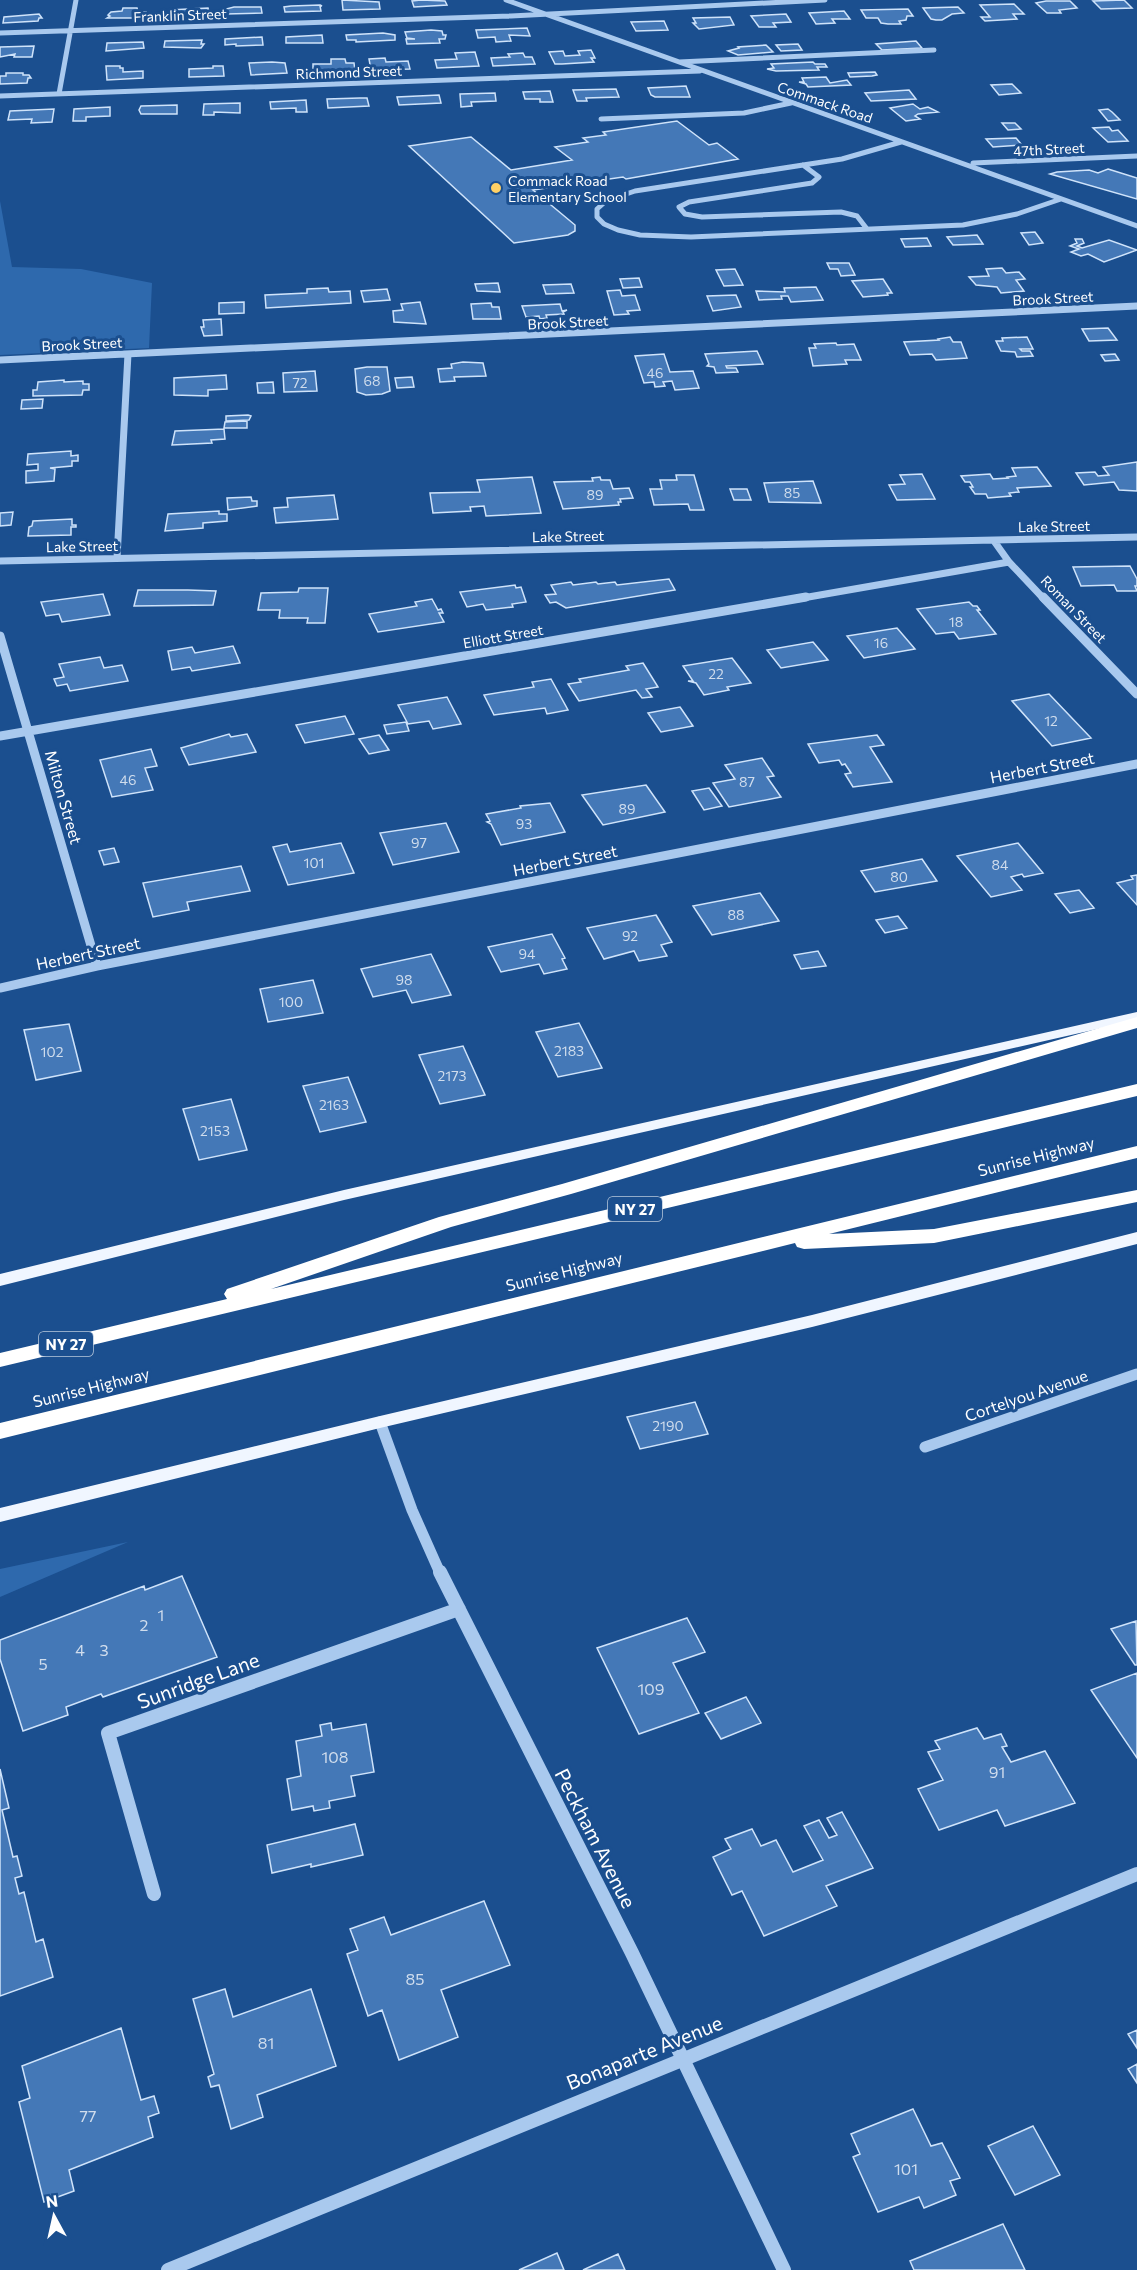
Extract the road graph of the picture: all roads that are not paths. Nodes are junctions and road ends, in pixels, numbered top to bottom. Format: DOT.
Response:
graph roads {
  1 [pos="76,0"];
  2 [pos="506,0"];
  3 [pos="825,0"];
  4 [pos="540,13"];
  5 [pos="70,31"];
  6 [pos="0,33"];
  7 [pos="934,50"];
  8 [pos="676,63"];
  9 [pos="700,71"];
  10 [pos="59,94"];
  11 [pos="0,96"];
  12 [pos="791,103"];
  13 [pos="602,119"];
  14 [pos="901,142"];
  15 [pos="1137,156"];
  16 [pos="963,163"];
  17 [pos="803,165"];
  18 [pos="1061,198"];
  19 [pos="1137,226"];
  20 [pos="867,229"];
  21 [pos="1137,306"];
  22 [pos="128,354"];
  23 [pos="0,360"];
  24 [pos="1137,537"];
  25 [pos="994,541"];
  26 [pos="117,558"];
  27 [pos="0,561"];
  28 [pos="1009,562"];
  29 [pos="0,636"];
  30 [pos="1137,694"];
  31 [pos="29,730"];
  32 [pos="0,736"];
  33 [pos="1137,764"];
  34 [pos="97,966"];
  35 [pos="0,988"];
  36 [pos="1137,1016"];
  37 [pos="1137,1022"];
  38 [pos="1137,1090"];
  39 [pos="1137,1152"];
  40 [pos="1137,1196"];
  41 [pos="1137,1238"];
  42 [pos="761,1245"];
  43 [pos="0,1280"];
  44 [pos="133,1328"];
  45 [pos="0,1360"];
  46 [pos="1137,1374"];
  47 [pos="380,1422"];
  48 [pos="0,1431"];
  49 [pos="925,1447"];
  50 [pos="0,1515"];
  51 [pos="459,1609"];
  52 [pos="1137,1874"];
  53 [pos="154,1894"];
  54 [pos="684,2058"];
  55 [pos="168,2270"];
  56 [pos="784,2270"];
  1 -- 5 [label="street"];
  2 -- 4 [label="street, Commack Road"];
  3 -- 4 [label="street, Franklin Street"];
  4 -- 5 [label="street, Franklin Street"];
  4 -- 8 [label="street, Commack Road"];
  5 -- 6 [label="street, Franklin Street"];
  5 -- 10 [label="street"];
  7 -- 8 [label="street"];
  8 -- 9 [label="street, Commack Road"];
  9 -- 10 [label="street, Richmond Street"];
  9 -- 12 [label="street, Commack Road"];
  10 -- 11 [label="street, Richmond Street"];
  12 -- 13 [label="street"];
  12 -- 14 [label="street, Commack Road"];
  14 -- 16 [label="street, Commack Road"];
  14 -- 17 [label="street"];
  15 -- 16 [label="street, 47th Street"];
  16 -- 18 [label="street, Commack Road"];
  17 -- 20 [label="street"];
  17 -- 20 [label="street"];
  18 -- 19 [label="street, Commack Road"];
  18 -- 20 [label="street"];
  21 -- 22 [label="street, Brook Street"];
  22 -- 23 [label="street, Brook Street"];
  22 -- 26 [label="street"];
  24 -- 25 [label="street, Lake Street"];
  25 -- 26 [label="street, Lake Street"];
  25 -- 28 [label="street, Roman Street"];
  26 -- 27 [label="street, Lake Street"];
  28 -- 30 [label="street, Roman Street"];
  28 -- 31 [label="street, Elliott Street"];
  29 -- 31 [label="street, Milton Street"];
  31 -- 32 [label="street, Elliott Street"];
  31 -- 34 [label="street, Milton Street"];
  33 -- 34 [label="street, Herbert Street"];
  34 -- 35 [label="street, Herbert Street"];
  36 -- 43 [label="main road"];
  37 -- 44 [label="highway"];
  38 -- 44 [label="highway, NY 27"];
  39 -- 42 [label="highway, Sunrise Highway"];
  40 -- 42 [label="highway"];
  41 -- 47 [label="main road"];
  42 -- 48 [label="highway, Sunrise Highway"];
  44 -- 45 [label="highway, NY 27"];
  46 -- 49 [label="street, Cortelyou Avenue"];
  47 -- 50 [label="main road"];
  47 -- 51 [label="street, Peckham Avenue"];
  51 -- 53 [label="street, Sunridge Lane"];
  51 -- 54 [label="street, Peckham Avenue"];
  52 -- 54 [label="street, Bonaparte Avenue"];
  54 -- 55 [label="street, Bonaparte Avenue"];
  54 -- 56 [label="street, Peckham Avenue"];
}
